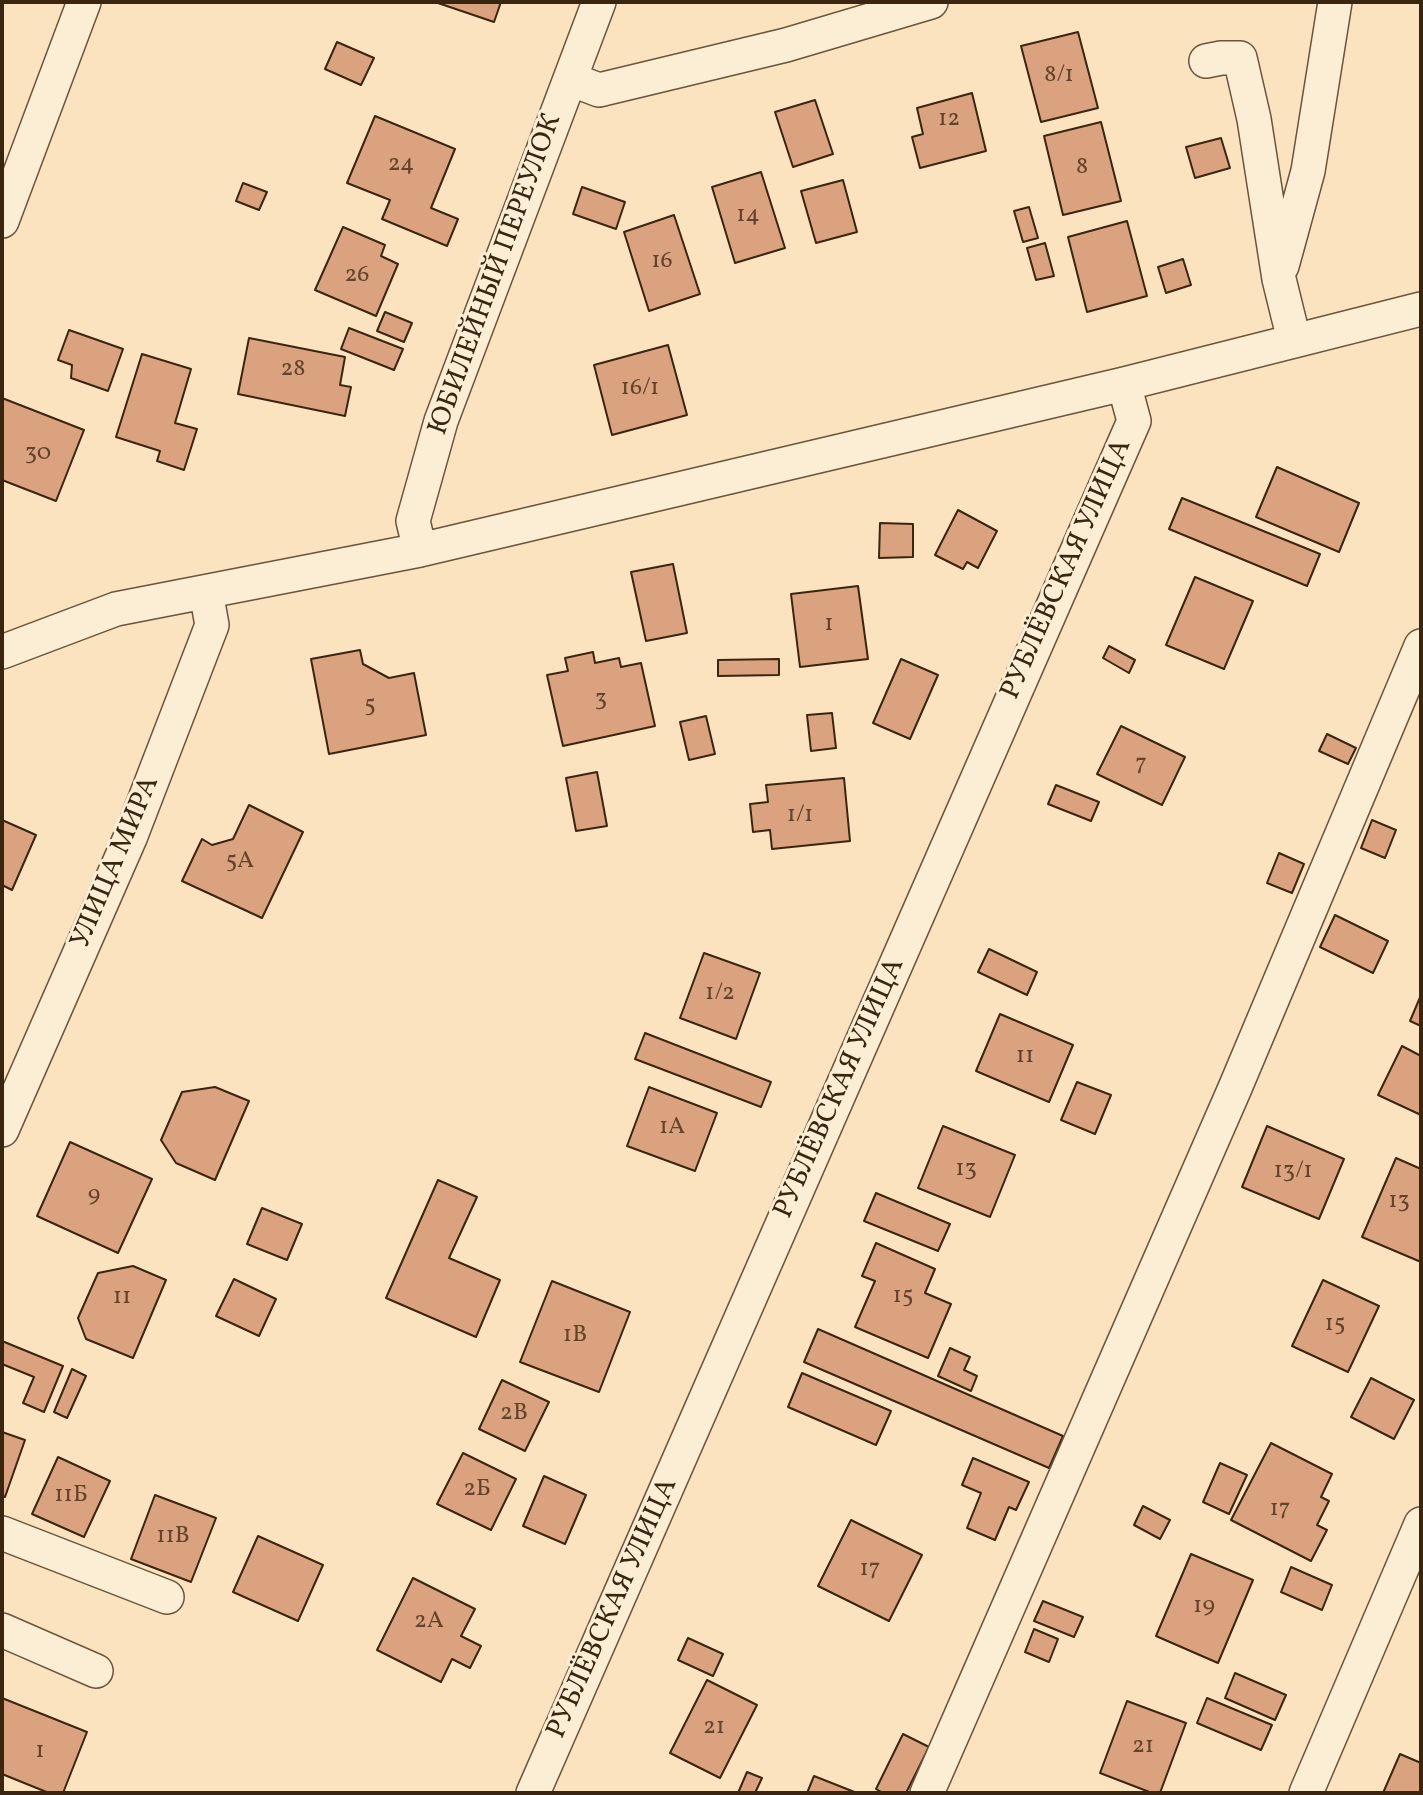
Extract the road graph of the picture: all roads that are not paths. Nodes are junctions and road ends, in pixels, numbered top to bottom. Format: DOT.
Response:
graph roads {
  1 [pos="84,2"];
  2 [pos="599,2"];
  3 [pos="931,2"];
  4 [pos="1335,2"];
  5 [pos="1206,61"];
  6 [pos="570,79"];
  7 [pos="2,221"];
  8 [pos="1279,279"];
  9 [pos="1421,309"];
  10 [pos="1294,340"];
  11 [pos="1124,384"];
  12 [pos="420,551"];
  13 [pos="206,592"];
  14 [pos="1421,646"];
  15 [pos="2,652"];
  16 [pos="2,1130"];
  17 [pos="1421,1524"];
  18 [pos="2,1533"];
  19 [pos="167,1597"];
  20 [pos="2,1630"];
  21 [pos="96,1671"];
  22 [pos="533,1793"];
  23 [pos="928,1793"];
  24 [pos="1306,1793"];
  1 -- 7 [label="street"];
  2 -- 6 [label="street, ЮБИЛЕЙНЫЙ ПЕРЕУЛОК"];
  3 -- 6 [label="street"];
  4 -- 8 [label="street"];
  5 -- 8 [label="street"];
  6 -- 12 [label="street, ЮБИЛЕЙНЫЙ ПЕРЕУЛОК"];
  8 -- 10 [label="street"];
  9 -- 10 [label="street"];
  10 -- 11 [label="street"];
  11 -- 12 [label="street"];
  11 -- 22 [label="street, РУБЛЁВСКАЯ УЛИЦА"];
  12 -- 13 [label="street"];
  13 -- 15 [label="street"];
  13 -- 16 [label="street, УЛИЦА МИРА"];
  14 -- 23 [label="street"];
  17 -- 24 [label="street"];
  18 -- 19 [label="street"];
  20 -- 21 [label="street"];
}
